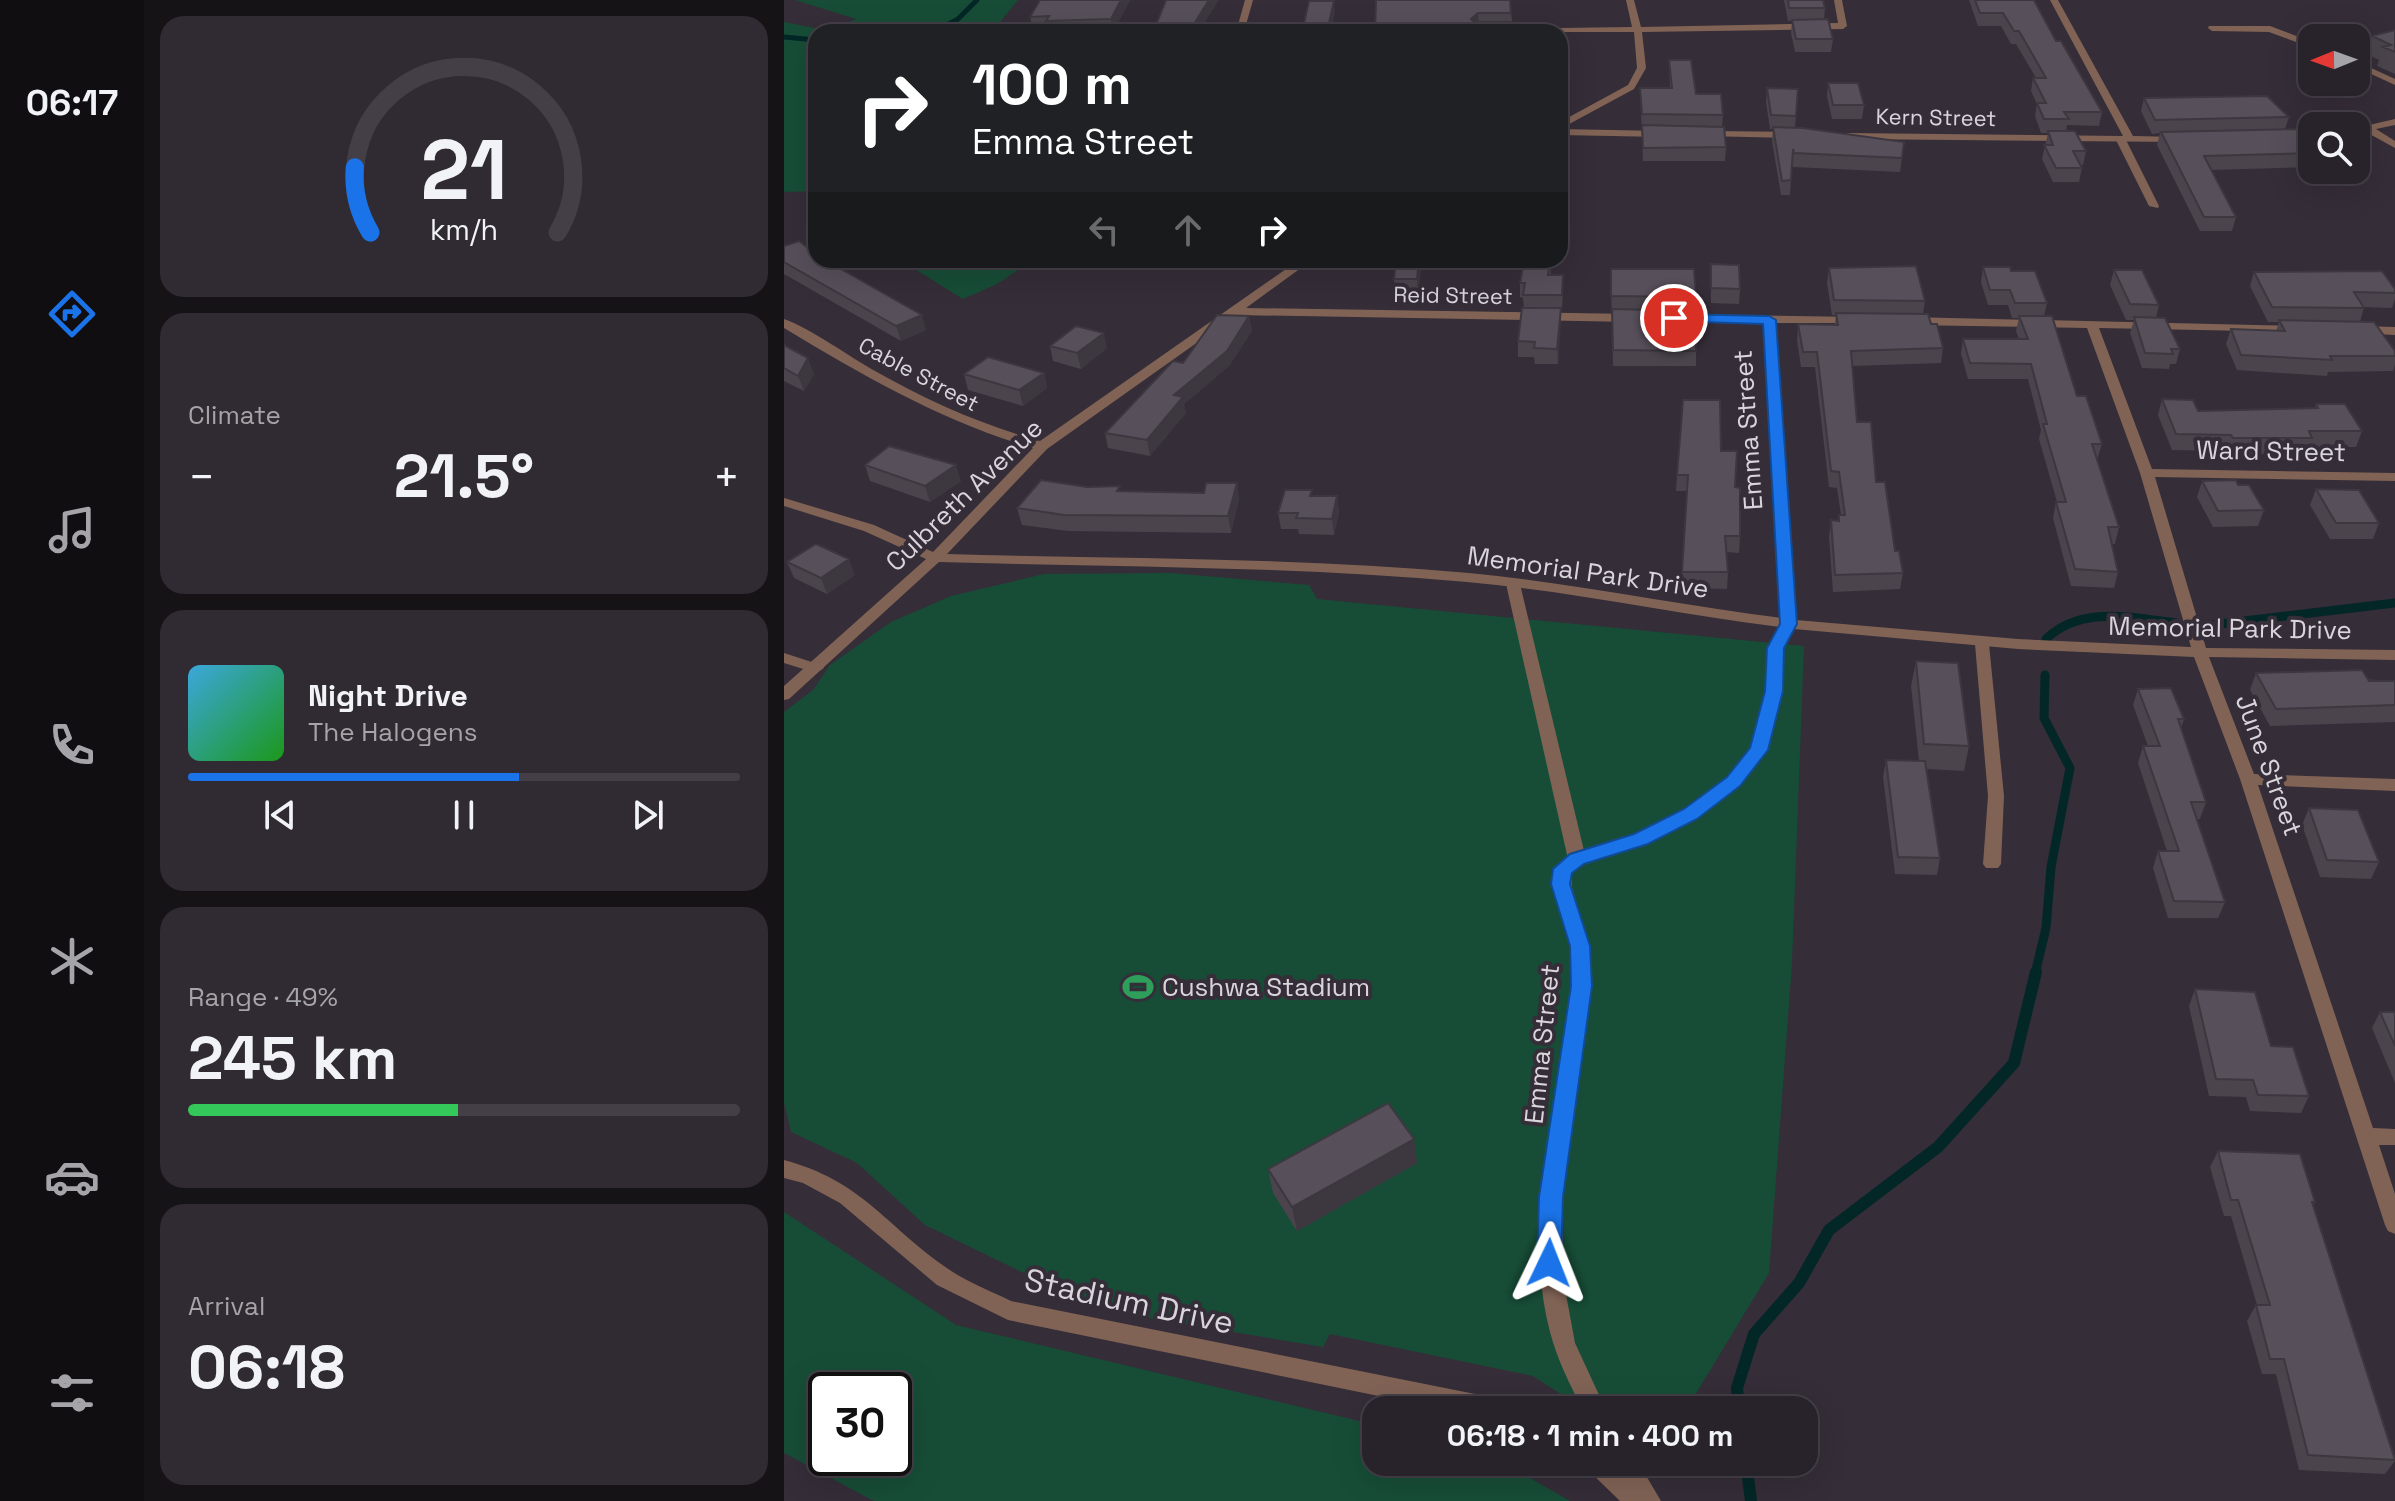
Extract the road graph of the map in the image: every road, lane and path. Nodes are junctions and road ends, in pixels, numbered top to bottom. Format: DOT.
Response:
graph roads {
  1 [pos="1249,0"];
  2 [pos="1630,0"];
  3 [pos="1838,0"];
  4 [pos="2054,0"];
  5 [pos="1242,24"];
  6 [pos="1635,28"];
  7 [pos="2212,28"];
  8 [pos="1568,30"];
  9 [pos="2298,40"];
  10 [pos="2370,70"];
  11 [pos="2395,82"];
  12 [pos="1568,122"];
  13 [pos="2395,122"];
  14 [pos="2370,128"];
  15 [pos="2370,130"];
  16 [pos="1568,132"];
  17 [pos="1669,134"];
  18 [pos="1700,134"];
  19 [pos="1809,136"];
  20 [pos="1841,136"];
  21 [pos="2298,137"];
  22 [pos="2274,138"];
  23 [pos="2126,140"];
  24 [pos="2189,140"];
  25 [pos="2395,145"];
  26 [pos="2154,206"];
  27 [pos="1294,268"];
  28 [pos="1231,311"];
  29 [pos="1642,318"];
  30 [pos="1658,318"];
  31 [pos="1769,320"];
  32 [pos="1877,321"];
  33 [pos="1892,321"];
  34 [pos="784,323"];
  35 [pos="2092,324"];
  36 [pos="2315,329"];
  37 [pos="2347,330"];
  38 [pos="2395,331"];
  39 [pos="1042,446"];
  40 [pos="2147,473"];
  41 [pos="2395,477"];
  42 [pos="784,502"];
  43 [pos="935,558"];
  44 [pos="1513,584"];
  45 [pos="1789,624"];
  46 [pos="1982,644"];
  47 [pos="2201,655"];
  48 [pos="2395,655"];
  49 [pos="784,658"];
  50 [pos="816,668"];
  51 [pos="784,695"];
  52 [pos="2248,779"];
  53 [pos="2395,785"];
  54 [pos="1577,859"];
  55 [pos="1992,864"];
  56 [pos="2366,1136"];
  57 [pos="2395,1137"];
  58 [pos="784,1169"];
  59 [pos="2395,1225"];
  60 [pos="1431,1396"];
  61 [pos="1588,1396"];
  62 [pos="1611,1476"];
  63 [pos="1634,1476"];
  64 [pos="1637,1501"];
  65 [pos="1649,1501"];
  1 -- 5 [label="street"];
  2 -- 6 [label="street"];
  3 -- 6 [label="street"];
  4 -- 23 [label="street"];
  6 -- 8 [label="street"];
  6 -- 12 [label="street"];
  7 -- 9 [label="street"];
  10 -- 11 [label="street"];
  13 -- 14 [label="street"];
  15 -- 25 [label="street"];
  16 -- 17 [label="street"];
  18 -- 19 [label="street"];
  20 -- 23 [label="street, Kern Street"];
  21 -- 22 [label="street"];
  23 -- 24 [label="street, Kern Street"];
  23 -- 26 [label="street"];
  27 -- 28 [label="street, Culbreth Avenue"];
  28 -- 29 [label="street, Reid Street"];
  28 -- 39 [label="street, Culbreth Avenue"];
  30 -- 31 [label="street"];
  31 -- 32 [label="street"];
  31 -- 45 [label="street, Emma Street"];
  33 -- 35 [label="street"];
  34 -- 39 [label="street, Cable Street"];
  35 -- 36 [label="street"];
  35 -- 40 [label="street, June Street"];
  37 -- 38 [label="street"];
  39 -- 43 [label="street, Culbreth Avenue"];
  40 -- 41 [label="street, Ward Street"];
  40 -- 47 [label="street, June Street"];
  42 -- 43 [label="street, Memorial Park Drive"];
  43 -- 44 [label="street, Memorial Park Drive"];
  43 -- 50 [label="street, Culbreth Avenue"];
  44 -- 45 [label="street, Memorial Park Drive"];
  44 -- 54 [label="street"];
  45 -- 46 [label="street, Memorial Park Drive"];
  45 -- 54 [label="street, Emma Street"];
  46 -- 47 [label="street, Memorial Park Drive"];
  46 -- 55 [label="street"];
  47 -- 48 [label="street, Memorial Park Drive"];
  47 -- 52 [label="street, June Street"];
  49 -- 50 [label="street"];
  50 -- 51 [label="street, Culbreth Avenue"];
  52 -- 53 [label="street"];
  52 -- 56 [label="street, June Street"];
  54 -- 61 [label="street, Emma Street"];
  56 -- 57 [label="street"];
  56 -- 59 [label="street, June Street"];
  58 -- 60 [label="street, Stadium Drive"];
  62 -- 64 [label="street"];
  63 -- 65 [label="street"];
}
